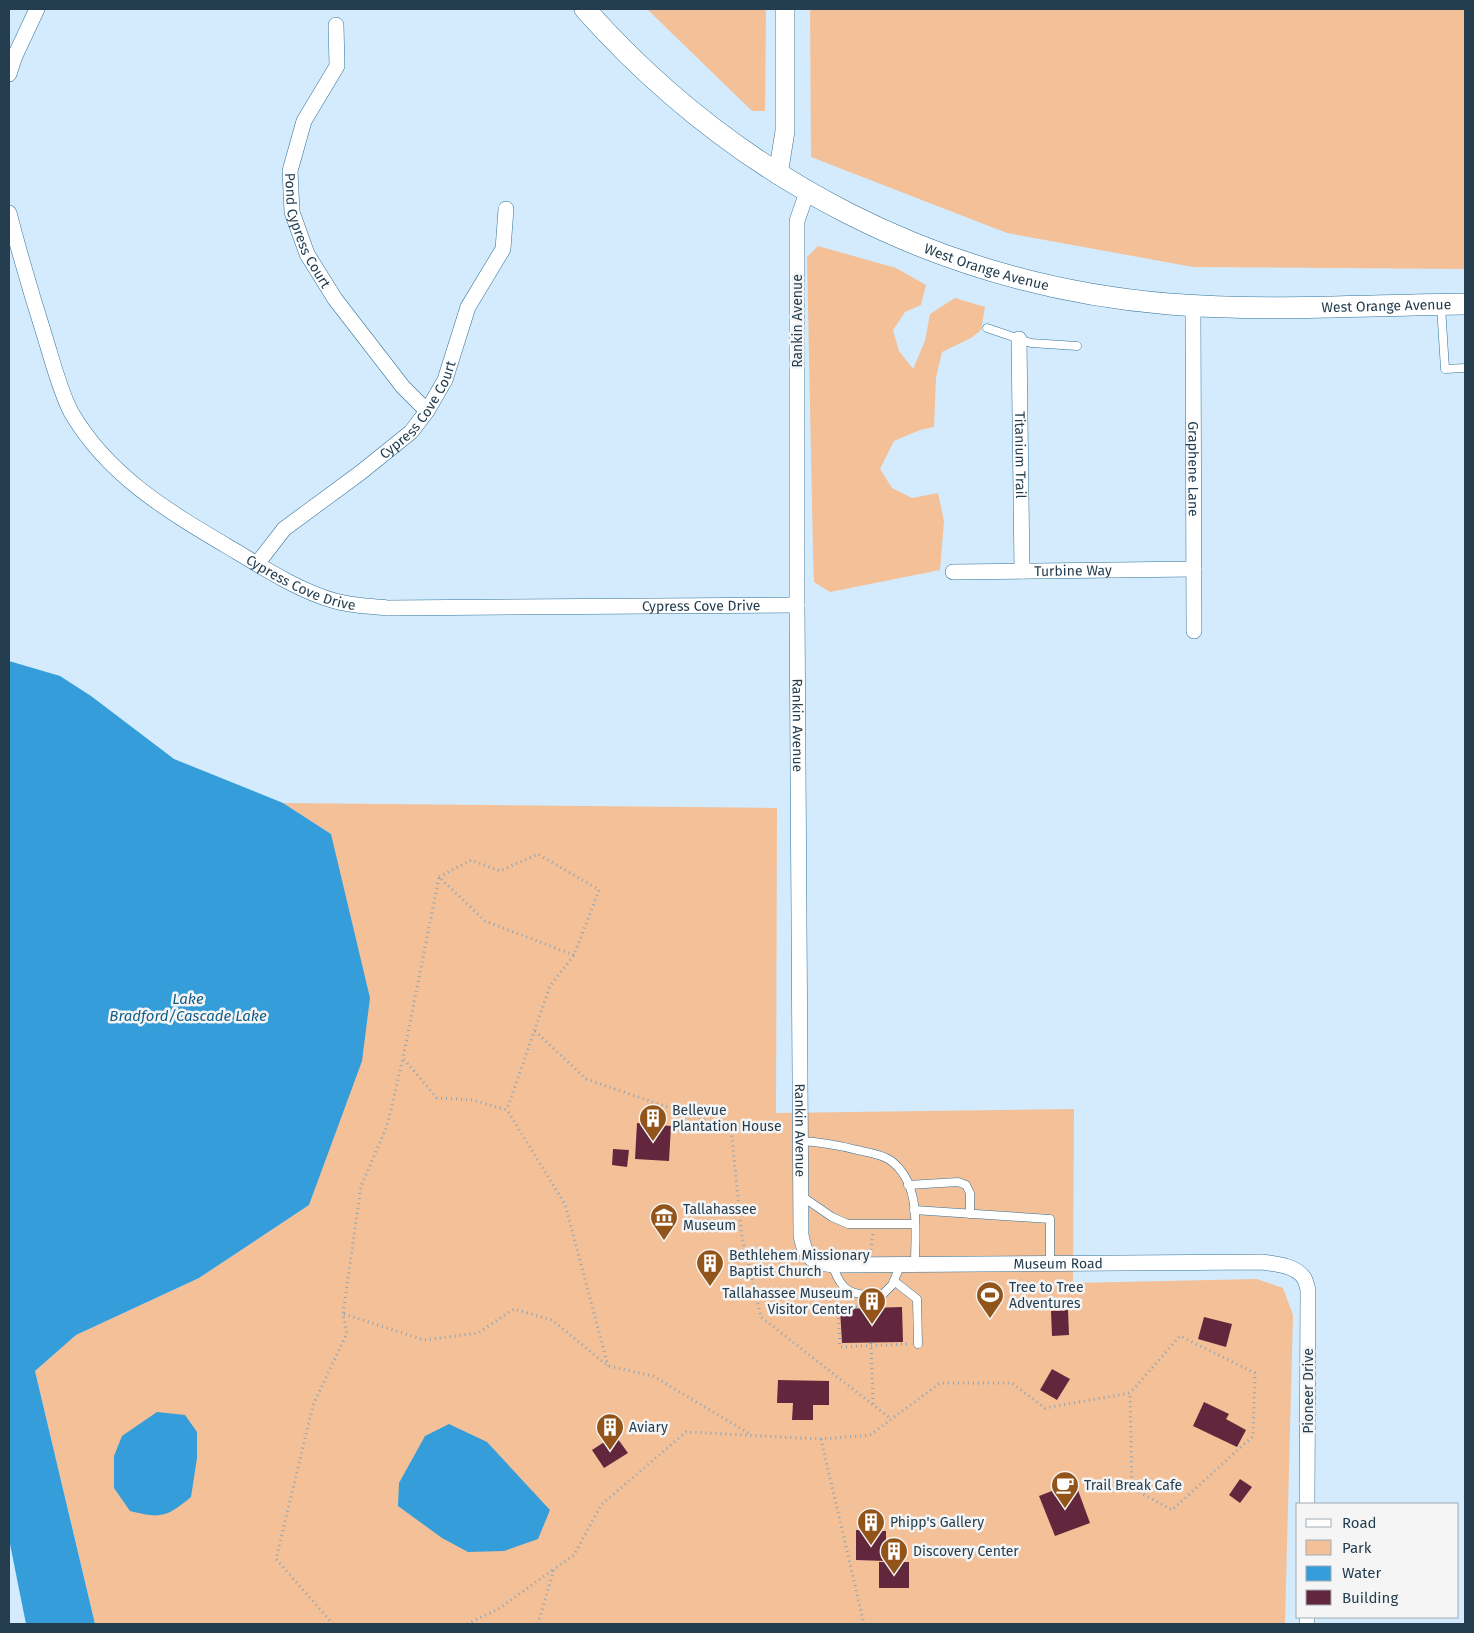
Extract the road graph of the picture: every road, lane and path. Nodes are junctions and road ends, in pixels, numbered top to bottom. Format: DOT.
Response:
graph roads {
  1 [pos="37,9"];
  2 [pos="585,9"];
  3 [pos="785,9"];
  4 [pos="336,25"];
  5 [pos="9,74"];
  6 [pos="778,174"];
  7 [pos="807,192"];
  8 [pos="506,209"];
  9 [pos="9,213"];
  10 [pos="1441,304"];
  11 [pos="1465,304"];
  12 [pos="1193,306"];
  13 [pos="987,328"];
  14 [pos="1019,339"];
  15 [pos="1077,346"];
  16 [pos="1465,368"];
  17 [pos="427,411"];
  18 [pos="257,564"];
  19 [pos="1194,569"];
  20 [pos="1022,571"];
  21 [pos="953,572"];
  22 [pos="797,605"];
  23 [pos="1194,631"];
  24 [pos="439,877"];
  25 [pos="574,955"];
  26 [pos="535,1031"];
  27 [pos="404,1058"];
  28 [pos="507,1110"];
  29 [pos="800,1141"];
  30 [pos="908,1185"];
  31 [pos="800,1195"];
  32 [pos="914,1210"];
  33 [pos="970,1214"];
  34 [pos="875,1224"];
  35 [pos="915,1224"];
  36 [pos="870,1255"];
  37 [pos="810,1258"];
  38 [pos="1050,1263"];
  39 [pos="908,1264"];
  40 [pos="832,1265"];
  41 [pos="1304,1278"];
  42 [pos="894,1281"];
  43 [pos="862,1306"];
  44 [pos="344,1314"];
  45 [pos="871,1344"];
  46 [pos="918,1344"];
  47 [pos="608,1366"];
  48 [pos="1130,1393"];
  49 [pos="873,1405"];
  50 [pos="891,1419"];
  51 [pos="752,1435"];
  52 [pos="821,1439"];
  53 [pos="1307,1503"];
  54 [pos="554,1569"];
  55 [pos="332,1624"];
  56 [pos="467,1624"];
  57 [pos="538,1624"];
  58 [pos="864,1624"];
  1 -- 5 [label="street"];
  2 -- 6 [label="main road, West Orange Avenue"];
  3 -- 6 [label="street"];
  4 -- 17 [label="street, Pond Cypress Court"];
  6 -- 7 [label="main road, West Orange Avenue"];
  7 -- 12 [label="main road, West Orange Avenue"];
  7 -- 22 [label="street, Rankin Avenue"];
  8 -- 17 [label="street, Cypress Cove Court"];
  9 -- 18 [label="street, Cypress Cove Drive"];
  10 -- 11 [label="main road, West Orange Avenue"];
  10 -- 12 [label="main road, West Orange Avenue"];
  10 -- 16 [label="lane"];
  12 -- 19 [label="street, Graphene Lane"];
  13 -- 14 [label="lane"];
  14 -- 15 [label="lane"];
  14 -- 20 [label="street, Titanium Trail"];
  17 -- 18 [label="street, Cypress Cove Court"];
  18 -- 22 [label="street, Cypress Cove Drive"];
  19 -- 20 [label="street, Turbine Way"];
  19 -- 23 [label="street, Graphene Lane"];
  20 -- 21 [label="street, Turbine Way"];
  22 -- 29 [label="street, Rankin Avenue"];
  24 -- 25 [label="path"];
  24 -- 25 [label="path"];
  24 -- 27 [label="path"];
  25 -- 26 [label="path"];
  26 -- 28 [label="path"];
  26 -- 49 [label="path"];
  27 -- 28 [label="path"];
  27 -- 44 [label="path"];
  28 -- 47 [label="path"];
  29 -- 30 [label="lane"];
  29 -- 31 [label="street, Rankin Avenue"];
  30 -- 32 [label="lane"];
  30 -- 33 [label="lane"];
  31 -- 34 [label="lane"];
  31 -- 37 [label="street, Rankin Avenue"];
  32 -- 33 [label="lane"];
  32 -- 35 [label="lane"];
  33 -- 38 [label="lane"];
  34 -- 35 [label="lane"];
  34 -- 36 [label="path"];
  35 -- 39 [label="lane"];
  37 -- 40 [label="street, Museum Road"];
  38 -- 39 [label="street, Museum Road"];
  38 -- 41 [label="street, Museum Road"];
  39 -- 40 [label="street, Museum Road"];
  39 -- 42 [label="lane"];
  40 -- 42 [label="lane"];
  41 -- 53 [label="street, Pioneer Drive"];
  42 -- 46 [label="lane"];
  43 -- 45 [label="path"];
  44 -- 47 [label="path"];
  44 -- 55 [label="path"];
  45 -- 46 [label="path"];
  45 -- 49 [label="path"];
  47 -- 51 [label="path"];
  48 -- 48 [label="path"];
  48 -- 50 [label="path"];
  49 -- 50 [label="path"];
  50 -- 52 [label="path"];
  51 -- 52 [label="path"];
  51 -- 54 [label="path"];
  52 -- 58 [label="path"];
  54 -- 56 [label="path"];
  54 -- 57 [label="path"];
}
